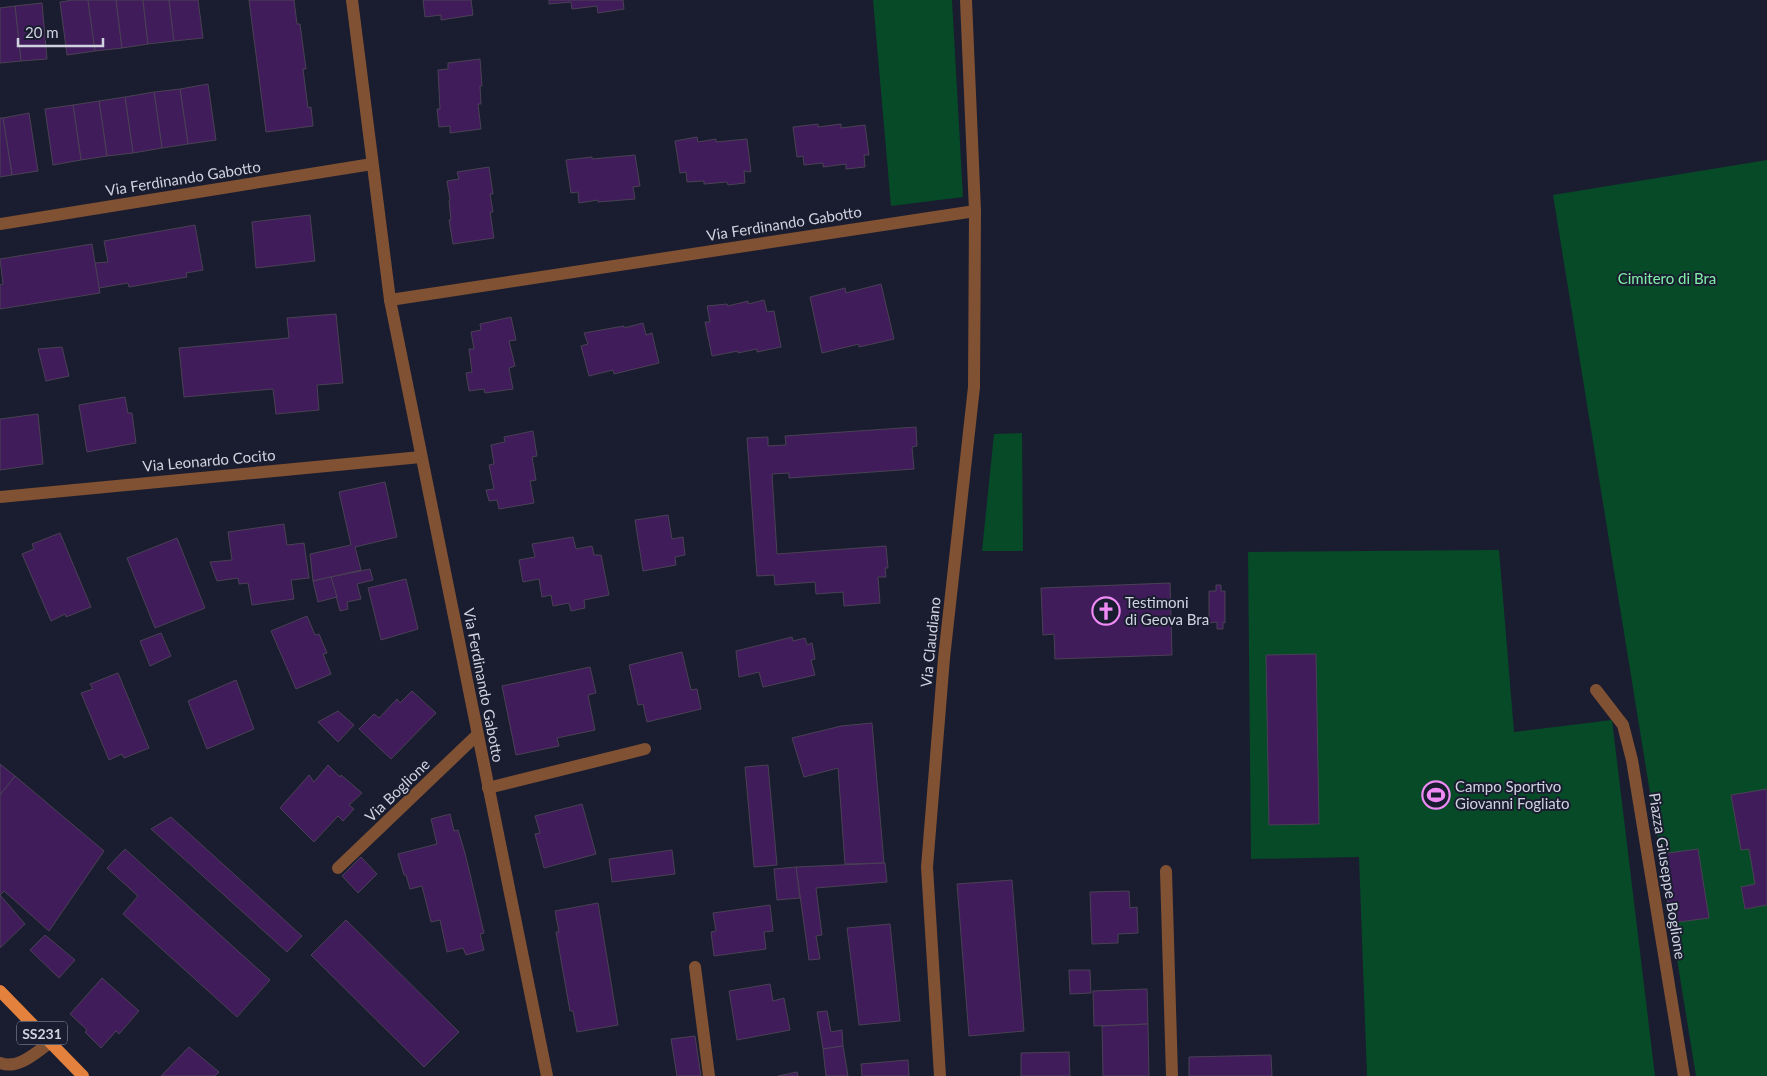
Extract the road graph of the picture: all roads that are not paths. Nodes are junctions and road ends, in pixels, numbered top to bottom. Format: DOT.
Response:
graph roads {
  1 [pos="352,0"];
  2 [pos="966,0"];
  3 [pos="372,164"];
  4 [pos="975,211"];
  5 [pos="0,224"];
  6 [pos="390,300"];
  7 [pos="421,457"];
  8 [pos="0,496"];
  9 [pos="1596,690"];
  10 [pos="477,735"];
  11 [pos="644,749"];
  12 [pos="488,788"];
  13 [pos="338,868"];
  14 [pos="1166,871"];
  15 [pos="695,967"];
  16 [pos="0,991"];
  17 [pos="51,1042"];
  18 [pos="0,1063"];
  19 [pos="83,1076"];
  20 [pos="547,1076"];
  21 [pos="708,1076"];
  22 [pos="940,1076"];
  23 [pos="1172,1076"];
  24 [pos="1684,1076"];
  1 -- 3 [label="street, Via Ferdinando Gabotto"];
  2 -- 4 [label="street"];
  3 -- 5 [label="street, Via Ferdinando Gabotto"];
  3 -- 6 [label="street, Via Ferdinando Gabotto"];
  4 -- 6 [label="street, Via Ferdinando Gabotto"];
  4 -- 22 [label="street, Via Claudiano"];
  6 -- 7 [label="street, Via Ferdinando Gabotto"];
  7 -- 8 [label="street, Via Leonardo Cocito"];
  7 -- 10 [label="street, Via Ferdinando Gabotto"];
  9 -- 24 [label="street, Piazza Giuseppe Boglione"];
  10 -- 12 [label="street, Via Ferdinando Gabotto"];
  10 -- 13 [label="street, Via Boglione"];
  11 -- 12 [label="street"];
  12 -- 20 [label="street, Via Ferdinando Gabotto"];
  14 -- 23 [label="street"];
  15 -- 21 [label="street"];
  16 -- 17 [label="main road, SS231"];
  17 -- 18 [label="street"];
  17 -- 19 [label="main road, SS231"];
}
